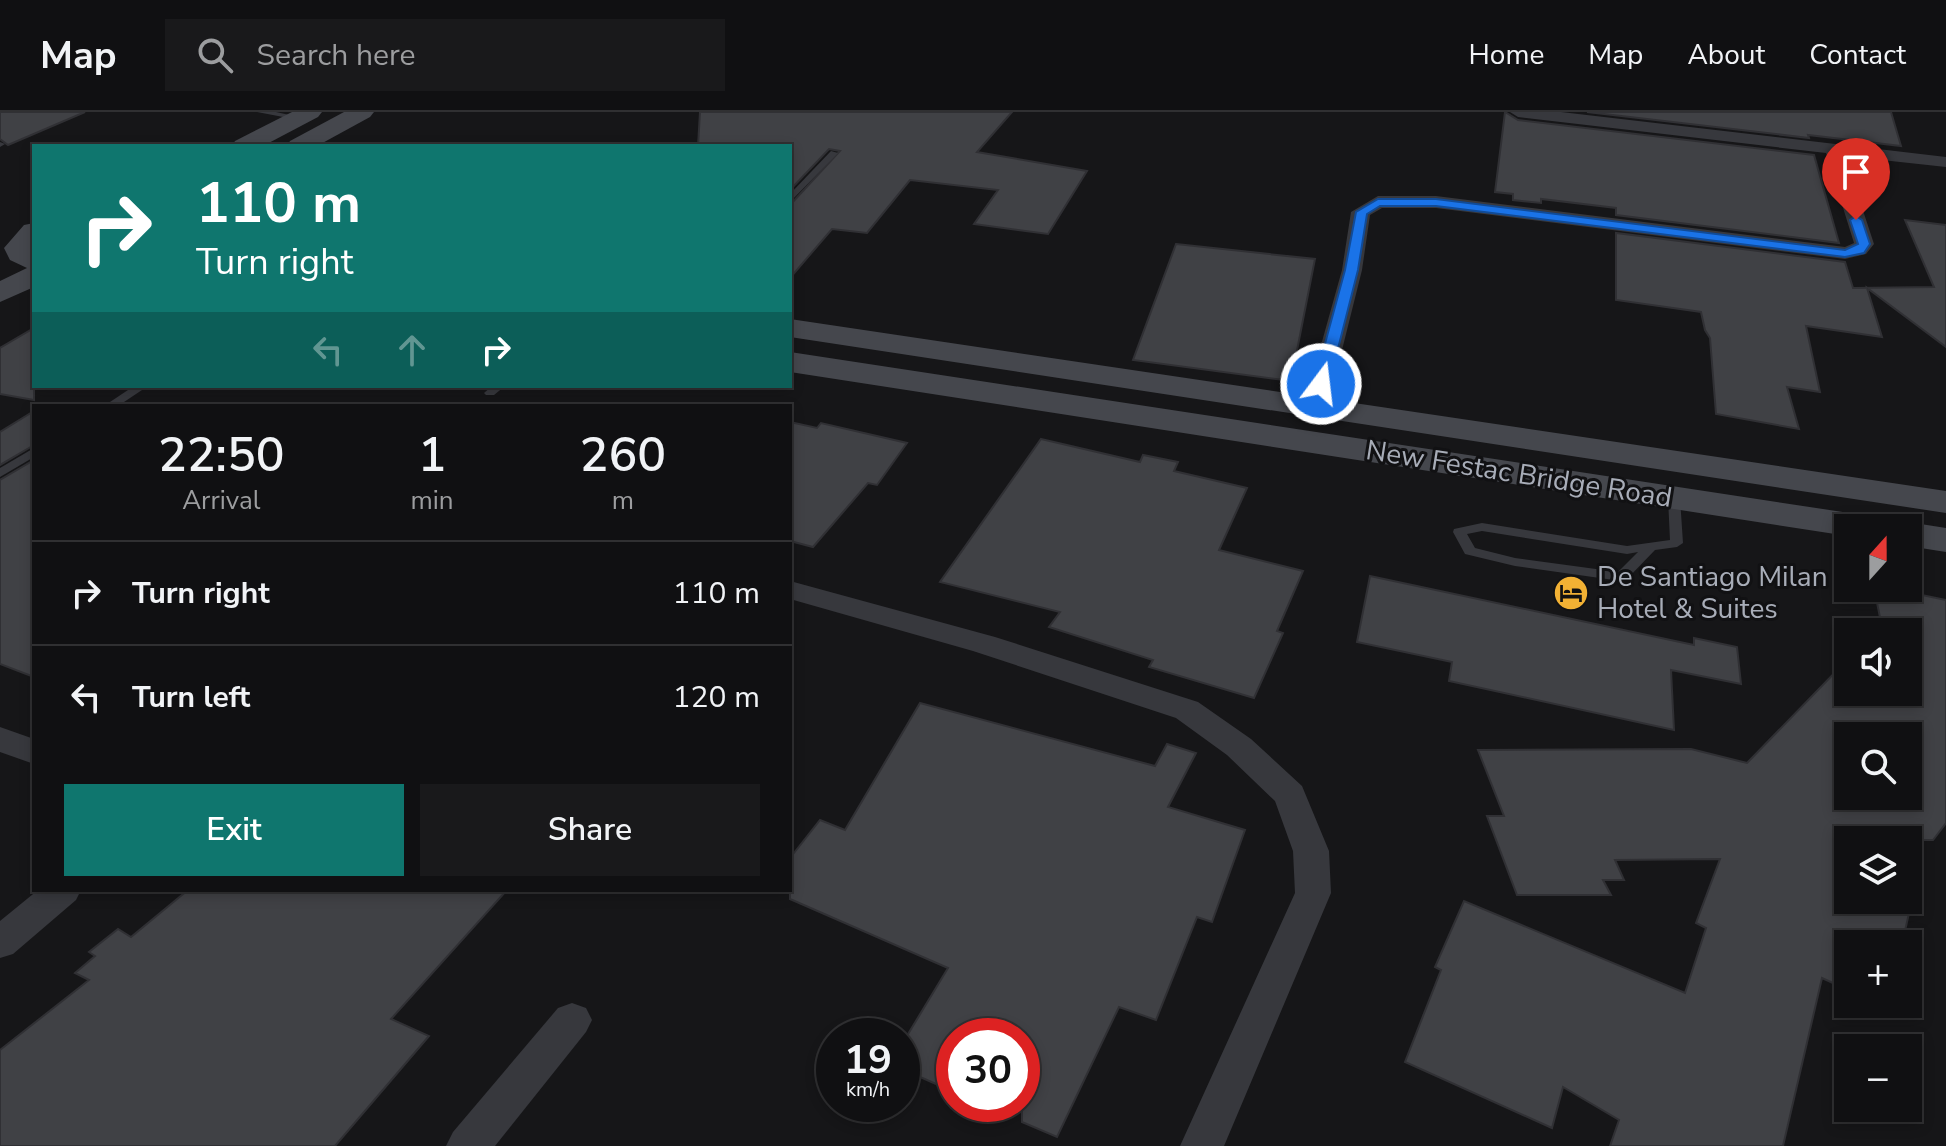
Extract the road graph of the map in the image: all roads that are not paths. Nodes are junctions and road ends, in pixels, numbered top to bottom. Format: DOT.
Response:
graph roads {
  1 [pos="261,112"];
  2 [pos="362,112"];
  3 [pos="1518,112"];
  4 [pos="305,115"];
  5 [pos="248,144"];
  6 [pos="303,144"];
  7 [pos="1834,149"];
  8 [pos="834,153"];
  9 [pos="1946,162"];
  10 [pos="792,197"];
  11 [pos="21,245"];
  12 [pos="0,293"];
  13 [pos="792,328"];
  14 [pos="792,362"];
  15 [pos="139,388"];
  16 [pos="113,404"];
  17 [pos="1316,406"];
  18 [pos="1496,434"];
  19 [pos="32,453"];
  20 [pos="1490,469"];
  21 [pos="0,473"];
  22 [pos="1674,498"];
  23 [pos="1946,502"];
  24 [pos="1834,523"];
  25 [pos="1922,536"];
  26 [pos="1946,540"];
  27 [pos="1651,547"];
  28 [pos="792,591"];
  29 [pos="0,739"];
  30 [pos="32,751"];
  31 [pos="61,892"];
  32 [pos="0,943"];
  33 [pos="572,1020"];
  34 [pos="468,1146"];
  35 [pos="1202,1146"];
  1 -- 4 [label="lane"];
  2 -- 6 [label="main road"];
  3 -- 7 [label="street"];
  4 -- 5 [label="main road"];
  7 -- 9 [label="street"];
  7 -- 17 [label="street"];
  8 -- 10 [label="lane"];
  11 -- 12 [label="main road"];
  13 -- 17 [label="main road"];
  14 -- 20 [label="main road, New Festac Bridge Road"];
  15 -- 16 [label="lane"];
  17 -- 18 [label="main road"];
  18 -- 20 [label="main road"];
  18 -- 23 [label="main road"];
  19 -- 21 [label="lane"];
  20 -- 22 [label="main road, New Festac Bridge Road"];
  22 -- 24 [label="main road, New Festac Bridge Road"];
  22 -- 27 [label="lane"];
  25 -- 26 [label="main road"];
  27 -- 27 [label="lane"];
  28 -- 35 [label="street"];
  29 -- 30 [label="street"];
  31 -- 32 [label="street"];
  33 -- 34 [label="street"];
}
